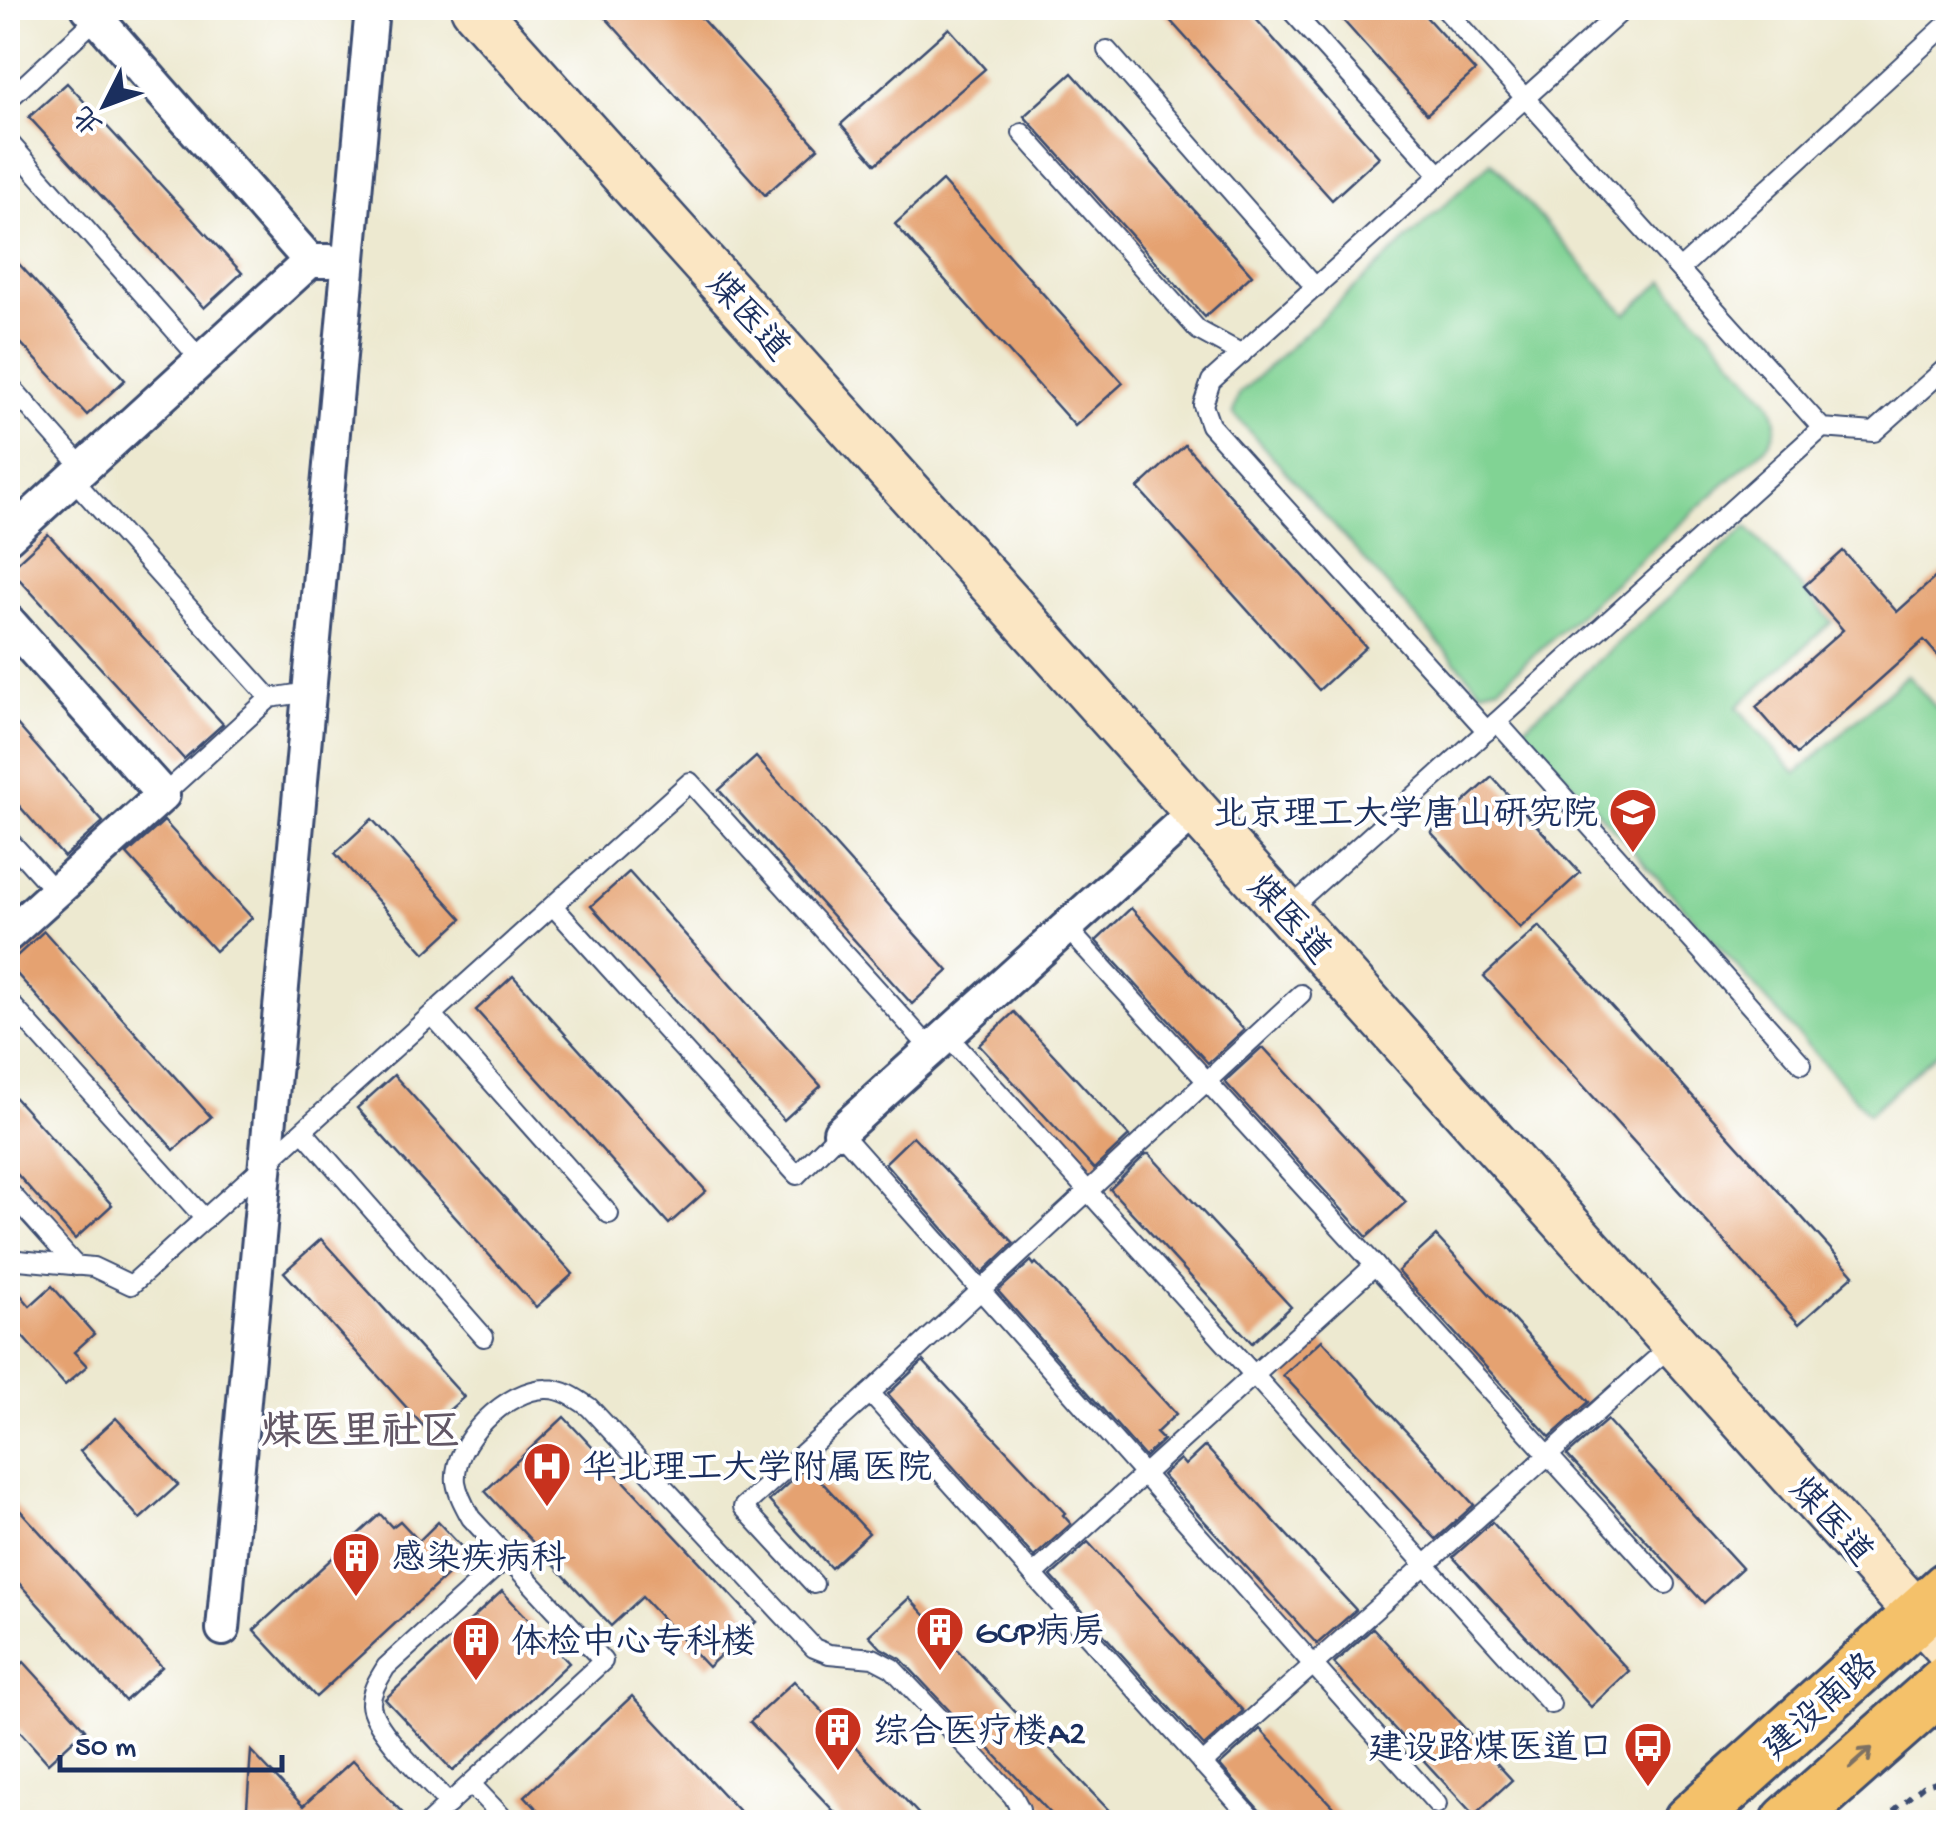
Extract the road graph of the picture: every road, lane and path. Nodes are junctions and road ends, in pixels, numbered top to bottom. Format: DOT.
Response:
graph roads {
  1 [pos="372,8"];
  2 [pos="474,8"];
  3 [pos="1289,8"];
  4 [pos="1444,8"];
  5 [pos="1625,8"];
  6 [pos="92,12"];
  7 [pos="1948,22"];
  8 [pos="1106,50"];
  9 [pos="1526,98"];
  10 [pos="8,100"];
  11 [pos="1022,134"];
  12 [pos="8,141"];
  13 [pos="1440,176"];
  14 [pos="310,260"];
  15 [pos="349,262"];
  16 [pos="1680,269"];
  17 [pos="1316,288"];
  18 [pos="1242,354"];
  19 [pos="201,360"];
  20 [pos="1948,366"];
  21 [pos="8,383"];
  22 [pos="1822,428"];
  23 [pos="78,473"];
  24 [pos="8,537"];
  25 [pos="9,626"];
  26 [pos="309,692"];
  27 [pos="270,698"];
  28 [pos="1492,726"];
  29 [pos="163,794"];
  30 [pos="1195,811"];
  31 [pos="8,839"];
  32 [pos="56,892"];
  33 [pos="553,906"];
  34 [pos="1286,913"];
  35 [pos="1066,927"];
  36 [pos="8,935"];
  37 [pos="1301,994"];
  38 [pos="14,1007"];
  39 [pos="432,1015"];
  40 [pos="939,1042"];
  41 [pos="1802,1064"];
  42 [pos="1207,1081"];
  43 [pos="303,1131"];
  44 [pos="840,1132"];
  45 [pos="266,1164"];
  46 [pos="8,1190"];
  47 [pos="1088,1191"];
  48 [pos="610,1214"];
  49 [pos="205,1218"];
  50 [pos="8,1259"];
  51 [pos="76,1266"];
  52 [pos="1375,1266"];
  53 [pos="981,1290"];
  54 [pos="484,1337"];
  55 [pos="1674,1343"];
  56 [pos="1254,1375"];
  57 [pos="870,1393"];
  58 [pos="1548,1455"];
  59 [pos="1144,1474"];
  60 [pos="506,1557"];
  61 [pos="1426,1565"];
  62 [pos="1033,1575"];
  63 [pos="814,1584"];
  64 [pos="1666,1584"];
  65 [pos="1938,1617"];
  66 [pos="223,1629"];
  67 [pos="1314,1664"];
  68 [pos="1948,1680"];
  69 [pos="1551,1704"];
  70 [pos="1202,1764"];
  71 [pos="1948,1777"];
  72 [pos="471,1784"];
  73 [pos="449,1804"];
  74 [pos="1437,1804"];
  75 [pos="430,1822"];
  76 [pos="507,1822"];
  77 [pos="1021,1822"];
  78 [pos="1255,1822"];
  79 [pos="1689,1822"];
  80 [pos="1788,1822"];
  81 [pos="1881,1822"];
  1 -- 15 [label="street"];
  2 -- 30 [label="street, 煤医道"];
  3 -- 13 [label="lane"];
  4 -- 9 [label="lane"];
  5 -- 9 [label="lane"];
  6 -- 10 [label="lane"];
  6 -- 14 [label="street"];
  7 -- 16 [label="lane"];
  8 -- 17 [label="lane"];
  9 -- 13 [label="lane"];
  9 -- 16 [label="lane"];
  11 -- 18 [label="lane"];
  12 -- 19 [label="lane"];
  13 -- 17 [label="lane"];
  14 -- 15 [label="street"];
  14 -- 19 [label="street"];
  15 -- 26 [label="street"];
  16 -- 22 [label="lane"];
  17 -- 18 [label="lane"];
  18 -- 28 [label="lane"];
  19 -- 23 [label="street"];
  20 -- 22 [label="lane"];
  21 -- 23 [label="lane"];
  22 -- 28 [label="lane"];
  23 -- 24 [label="street"];
  23 -- 27 [label="lane"];
  25 -- 29 [label="street"];
  26 -- 27 [label="lane"];
  26 -- 45 [label="street"];
  27 -- 29 [label="lane"];
  28 -- 34 [label="lane"];
  28 -- 41 [label="lane"];
  29 -- 32 [label="street"];
  30 -- 34 [label="street, 煤医道"];
  30 -- 35 [label="street"];
  31 -- 32 [label="lane"];
  32 -- 36 [label="street"];
  33 -- 39 [label="lane"];
  33 -- 40 [label="lane"];
  33 -- 44 [label="lane"];
  34 -- 55 [label="street, 煤医道"];
  35 -- 40 [label="street"];
  35 -- 42 [label="lane"];
  37 -- 42 [label="lane"];
  38 -- 49 [label="lane"];
  39 -- 43 [label="lane"];
  39 -- 48 [label="lane"];
  40 -- 44 [label="street"];
  40 -- 47 [label="lane"];
  42 -- 47 [label="lane"];
  42 -- 52 [label="lane"];
  43 -- 45 [label="lane"];
  43 -- 54 [label="lane"];
  44 -- 53 [label="lane"];
  45 -- 49 [label="lane"];
  45 -- 66 [label="street"];
  46 -- 51 [label="lane"];
  47 -- 53 [label="lane"];
  47 -- 56 [label="lane"];
  49 -- 51 [label="lane"];
  50 -- 51 [label="lane"];
  52 -- 56 [label="lane"];
  52 -- 58 [label="lane"];
  53 -- 57 [label="lane"];
  53 -- 59 [label="lane"];
  55 -- 58 [label="lane"];
  55 -- 65 [label="street, 煤医道"];
  56 -- 59 [label="lane"];
  56 -- 61 [label="lane"];
  57 -- 62 [label="lane"];
  57 -- 63 [label="lane"];
  58 -- 61 [label="lane"];
  58 -- 64 [label="lane"];
  59 -- 62 [label="lane"];
  59 -- 67 [label="lane"];
  60 -- 72 [label="lane"];
  60 -- 73 [label="lane"];
  60 -- 77 [label="lane"];
  61 -- 67 [label="lane"];
  61 -- 69 [label="lane"];
  62 -- 70 [label="lane"];
  65 -- 79 [label="main road, 建设南路"];
  67 -- 70 [label="lane"];
  67 -- 74 [label="lane"];
  80 -- 68 [label="main road, 建设南路, one-way"];
  70 -- 78 [label="lane"];
  71 -- 81 [label="path"];
  72 -- 73 [label="lane"];
  72 -- 76 [label="lane"];
  73 -- 75 [label="lane"];
}
